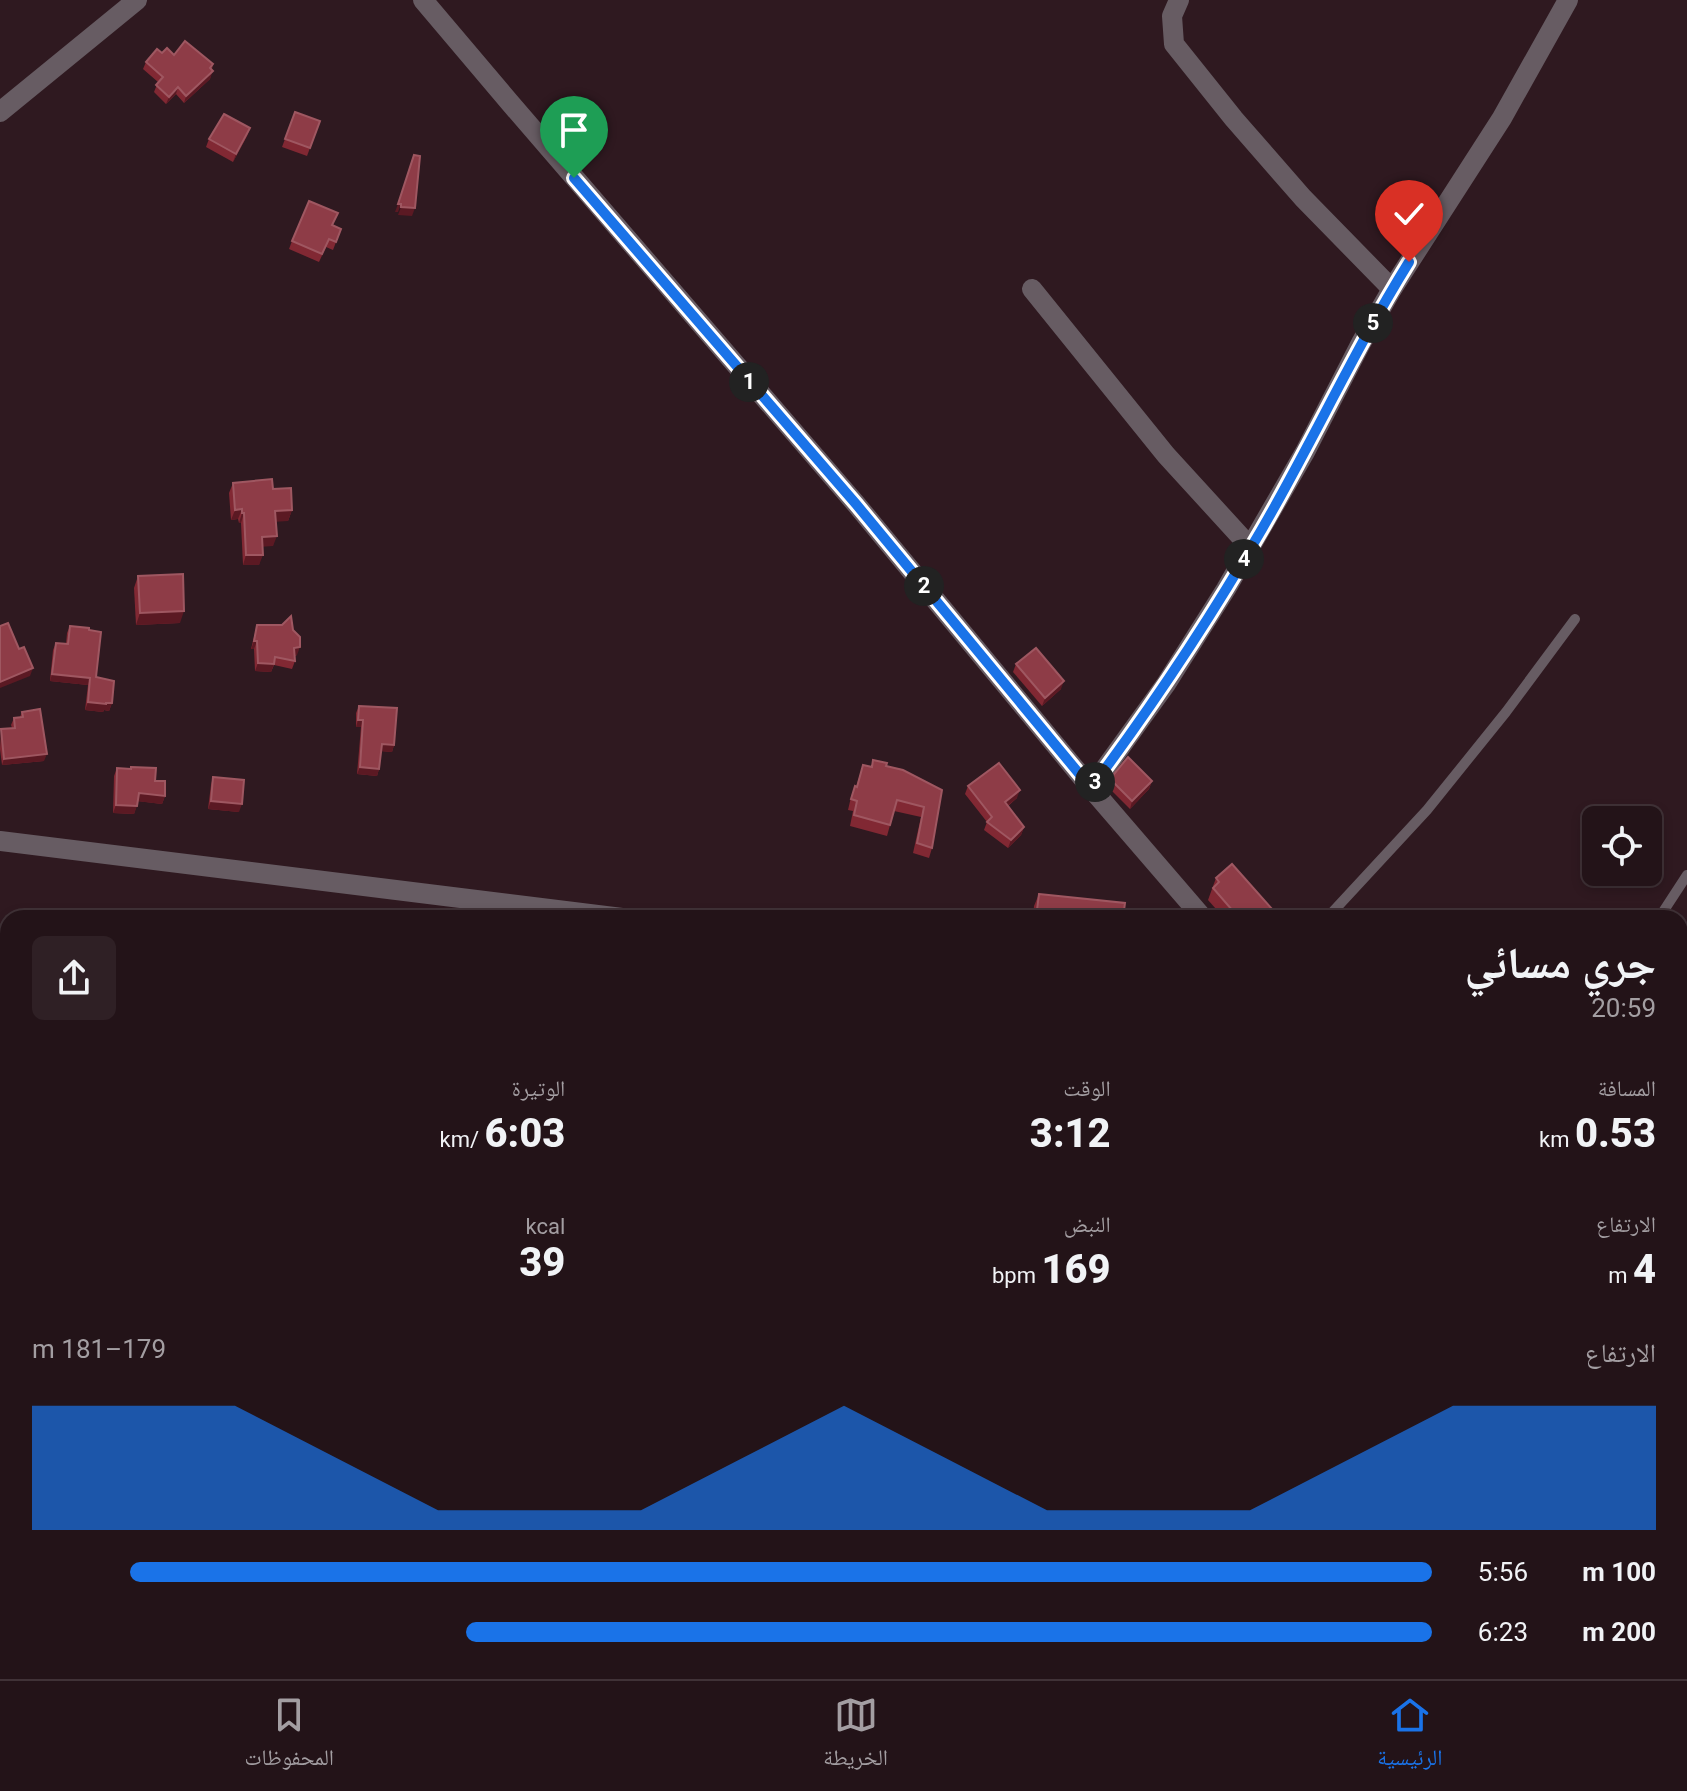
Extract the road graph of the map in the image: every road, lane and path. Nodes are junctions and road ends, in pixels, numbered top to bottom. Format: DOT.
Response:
graph roads {
  1 [pos="137,0"];
  2 [pos="423,0"];
  3 [pos="1179,0"];
  4 [pos="1568,0"];
  5 [pos="0,112"];
  6 [pos="1032,289"];
  7 [pos="1392,289"];
  8 [pos="1251,548"];
  9 [pos="1575,619"];
  10 [pos="1091,788"];
  11 [pos="0,841"];
  12 [pos="1687,875"];
  13 [pos="557,910"];
  14 [pos="1196,910"];
  15 [pos="1334,910"];
  16 [pos="1664,910"];
  1 -- 5 [label="street"];
  2 -- 10 [label="street"];
  3 -- 7 [label="street"];
  4 -- 7 [label="street"];
  6 -- 8 [label="street"];
  7 -- 8 [label="street"];
  8 -- 10 [label="street"];
  9 -- 15 [label="lane"];
  10 -- 14 [label="street"];
  11 -- 13 [label="street"];
  12 -- 16 [label="lane"];
}
